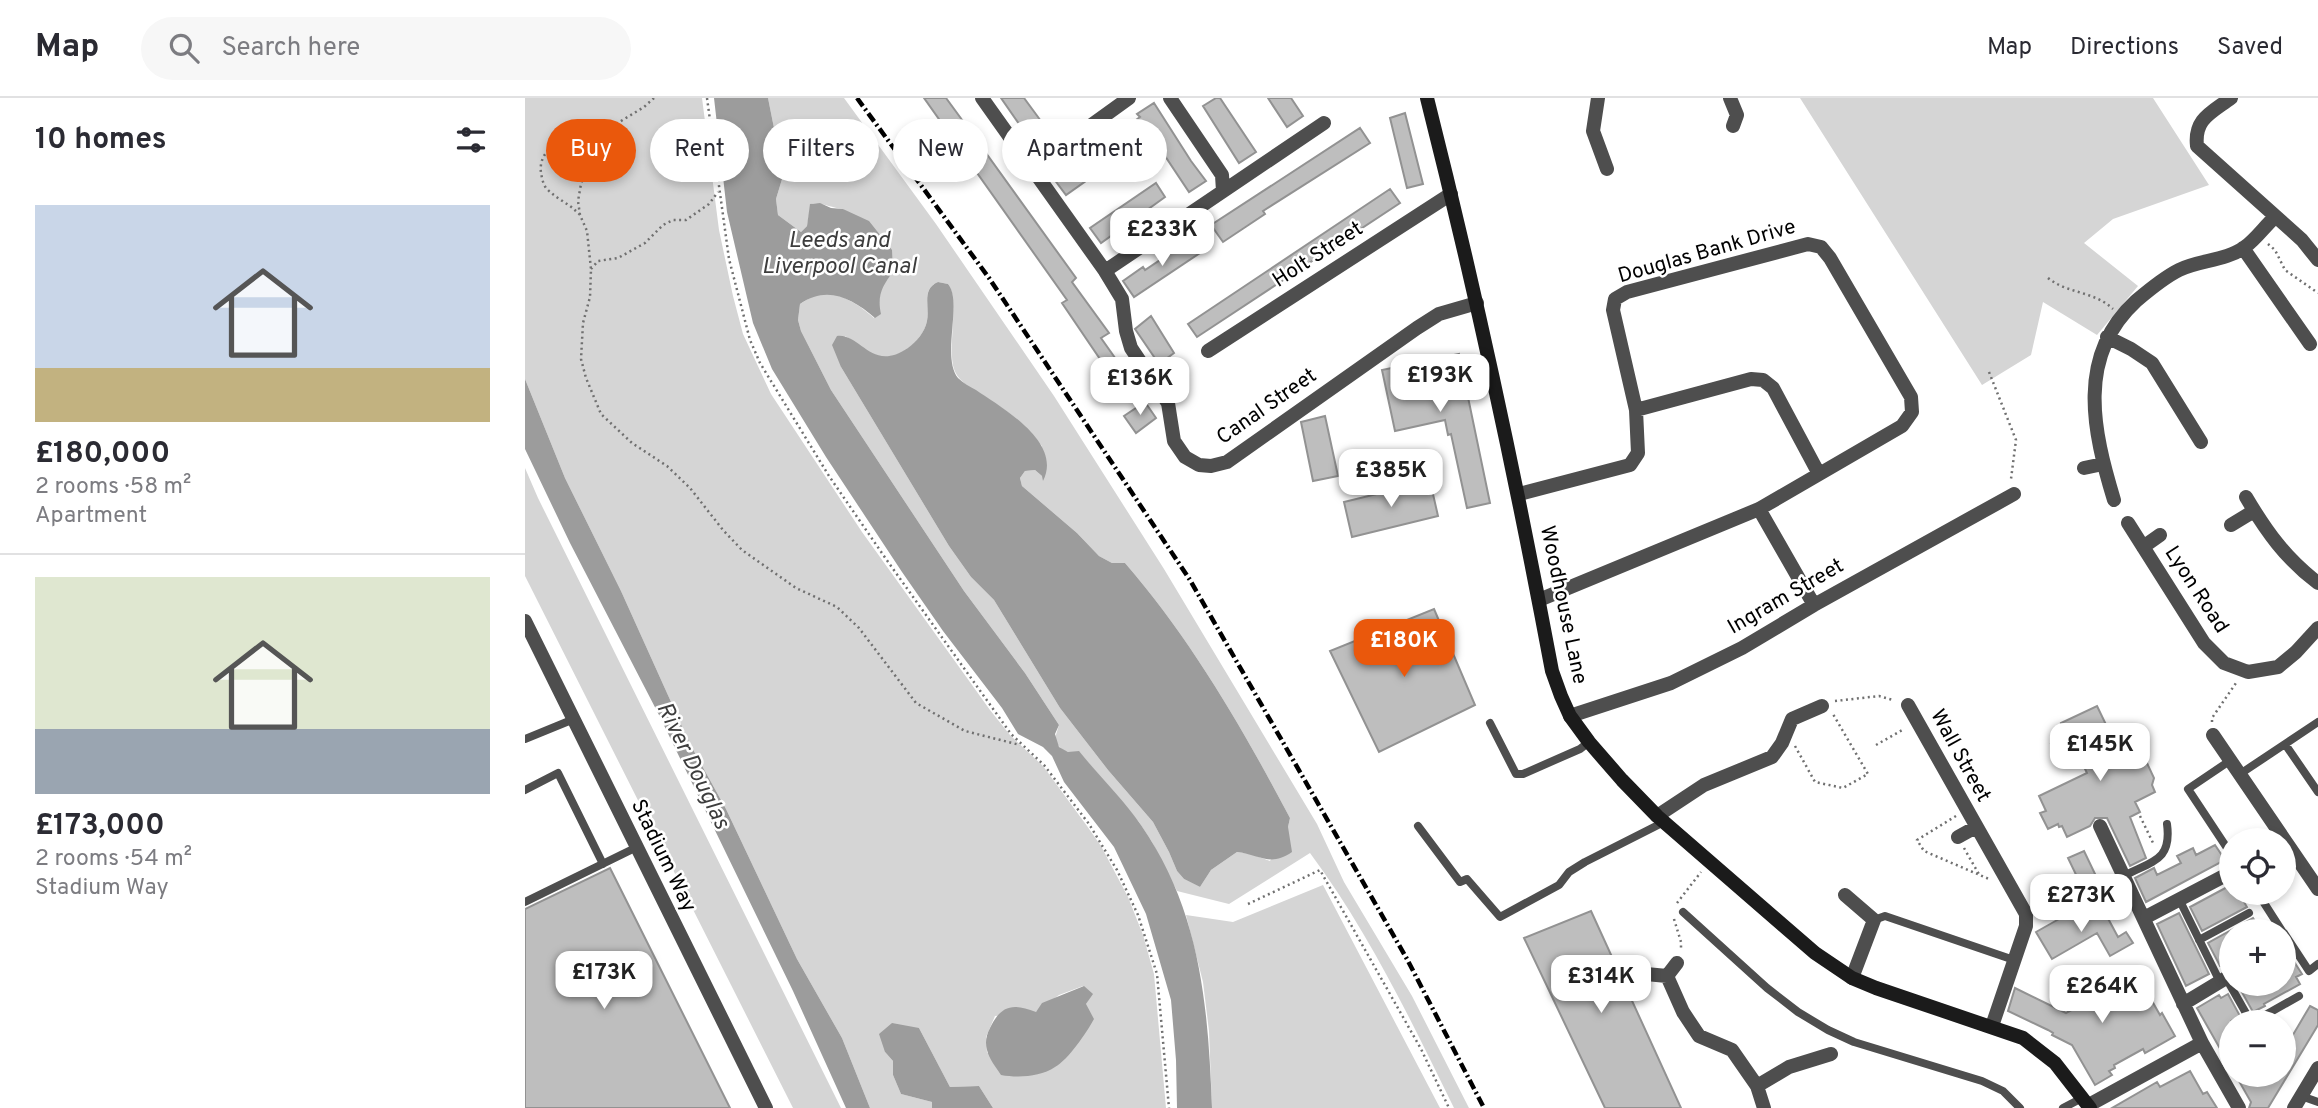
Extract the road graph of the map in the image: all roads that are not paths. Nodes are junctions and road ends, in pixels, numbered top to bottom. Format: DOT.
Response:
graph roads {
  1 [pos="982,98"];
  2 [pos="1129,98"];
  3 [pos="1170,98"];
  4 [pos="1427,98"];
  5 [pos="1598,98"];
  6 [pos="1730,98"];
  7 [pos="2231,98"];
  8 [pos="1739,118"];
  9 [pos="1100,119"];
  10 [pos="1324,122"];
  11 [pos="1002,127"];
  12 [pos="1607,169"];
  13 [pos="1041,182"];
  14 [pos="1223,191"];
  15 [pos="1451,194"];
  16 [pos="2275,217"];
  17 [pos="2243,248"];
  18 [pos="2318,260"];
  19 [pos="1105,271"];
  20 [pos="1477,303"];
  21 [pos="2107,337"];
  22 [pos="2310,344"];
  23 [pos="1208,351"];
  24 [pos="1636,410"];
  25 [pos="2201,442"];
  26 [pos="2103,464"];
  27 [pos="2084,468"];
  28 [pos="1819,474"];
  29 [pos="1519,494"];
  30 [pos="2014,494"];
  31 [pos="2246,497"];
  32 [pos="2114,500"];
  33 [pos="1759,509"];
  34 [pos="2254,511"];
  35 [pos="2128,523"];
  36 [pos="2231,525"];
  37 [pos="2160,536"];
  38 [pos="2143,547"];
  39 [pos="2318,583"];
  40 [pos="1539,600"];
  41 [pos="1814,605"];
  42 [pos="525,621"];
  43 [pos="2318,628"];
  44 [pos="1908,705"];
  45 [pos="1822,706"];
  46 [pos="1570,716"];
  47 [pos="574,719"];
  48 [pos="2318,722"];
  49 [pos="1490,723"];
  50 [pos="2213,735"];
  51 [pos="525,739"];
  52 [pos="1589,742"];
  53 [pos="2285,744"];
  54 [pos="2231,760"];
  55 [pos="2240,774"];
  56 [pos="525,790"];
  57 [pos="2318,792"];
  58 [pos="1660,819"];
  59 [pos="2167,824"];
  60 [pos="1418,826"];
  61 [pos="2100,826"];
  62 [pos="1976,827"];
  63 [pos="1958,837"];
  64 [pos="2219,837"];
  65 [pos="635,848"];
  66 [pos="603,864"];
  67 [pos="2124,876"];
  68 [pos="2219,878"];
  69 [pos="2318,889"];
  70 [pos="1845,895"];
  71 [pos="2179,899"];
  72 [pos="525,902"];
  73 [pos="1683,912"];
  74 [pos="2249,913"];
  75 [pos="2144,918"];
  76 [pos="1874,920"];
  77 [pos="2200,940"];
  78 [pos="2296,952"];
  79 [pos="2014,960"];
  80 [pos="1677,963"];
  81 [pos="2318,964"];
  82 [pos="2219,968"];
  83 [pos="1646,974"];
  84 [pos="1667,976"];
  85 [pos="1852,978"];
  86 [pos="2219,982"];
  87 [pos="2299,996"];
  88 [pos="2183,1003"];
  89 [pos="2274,1010"];
  90 [pos="1992,1026"];
  91 [pos="2202,1043"];
  92 [pos="1831,1054"];
  93 [pos="2318,1068"];
  94 [pos="1757,1086"];
  95 [pos="2297,1102"];
  96 [pos="2318,1102"];
  97 [pos="2088,1103"];
  98 [pos="766,1108"];
  99 [pos="1764,1108"];
  100 [pos="2020,1108"];
  101 [pos="2063,1108"];
  102 [pos="2239,1108"];
  1 -- 11 [label="street, Canal Street"];
  2 -- 9 [label="street"];
  3 -- 14 [label="street"];
  4 -- 15 [label="main road, Woodhouse Lane"];
  5 -- 12 [label="street"];
  6 -- 8 [label="street"];
  7 -- 16 [label="street"];
  10 -- 14 [label="street"];
  13 -- 19 [label="street, Canal Street"];
  14 -- 19 [label="street"];
  15 -- 20 [label="main road, Woodhouse Lane"];
  15 -- 23 [label="street, Holt Street"];
  16 -- 17 [label="street"];
  16 -- 18 [label="street"];
  17 -- 21 [label="street"];
  17 -- 22 [label="street"];
  19 -- 20 [label="street, Canal Street"];
  20 -- 29 [label="main road, Woodhouse Lane"];
  21 -- 25 [label="street"];
  21 -- 26 [label="street"];
  24 -- 28 [label="street"];
  24 -- 28 [label="street, Douglas Bank Drive"];
  24 -- 29 [label="street, Douglas Bank Drive"];
  26 -- 27 [label="street"];
  26 -- 32 [label="street"];
  28 -- 33 [label="street, Douglas Bank Drive"];
  29 -- 40 [label="main road, Woodhouse Lane"];
  30 -- 41 [label="street, Ingram Street"];
  31 -- 34 [label="street"];
  33 -- 40 [label="street, Douglas Bank Drive"];
  33 -- 41 [label="street"];
  34 -- 36 [label="street"];
  34 -- 39 [label="street"];
  35 -- 38 [label="street, Lyon Road"];
  37 -- 38 [label="street, Lyon Road"];
  38 -- 43 [label="street, Lyon Road"];
  40 -- 46 [label="main road, Woodhouse Lane"];
  41 -- 46 [label="street, Ingram Street"];
  42 -- 47 [label="street, Stadium Way"];
  44 -- 62 [label="street, Wall Street"];
  45 -- 58 [label="street"];
  46 -- 52 [label="main road, Woodhouse Lane"];
  47 -- 51 [label="lane"];
  47 -- 65 [label="street, Stadium Way"];
  48 -- 53 [label="lane"];
  49 -- 52 [label="lane"];
  50 -- 54 [label="street"];
  52 -- 58 [label="main road, Woodhouse Lane"];
  53 -- 55 [label="lane"];
  53 -- 57 [label="lane"];
  54 -- 55 [label="street"];
  54 -- 64 [label="lane"];
  55 -- 69 [label="street"];
  56 -- 66 [label="lane"];
  58 -- 60 [label="lane"];
  58 -- 85 [label="main road, Woodhouse Lane"];
  59 -- 67 [label="lane"];
  61 -- 67 [label="street"];
  62 -- 63 [label="street, Wall Street"];
  62 -- 79 [label="street, Wall Street"];
  65 -- 66 [label="lane"];
  65 -- 98 [label="street, Stadium Way"];
  66 -- 72 [label="lane"];
  67 -- 75 [label="street"];
  68 -- 71 [label="street"];
  70 -- 76 [label="street"];
  71 -- 75 [label="street"];
  71 -- 77 [label="lane"];
  73 -- 100 [label="lane"];
  74 -- 77 [label="lane"];
  75 -- 88 [label="street"];
  76 -- 79 [label="lane"];
  76 -- 85 [label="street"];
  77 -- 82 [label="lane"];
  78 -- 81 [label="lane"];
  79 -- 90 [label="street, Wall Street"];
  80 -- 84 [label="street"];
  83 -- 84 [label="street"];
  84 -- 94 [label="street"];
  85 -- 90 [label="main road, Woodhouse Lane"];
  86 -- 88 [label="street"];
  87 -- 89 [label="lane"];
  88 -- 91 [label="street"];
  90 -- 97 [label="main road, Woodhouse Lane"];
  91 -- 97 [label="street"];
  91 -- 102 [label="street"];
  92 -- 94 [label="street"];
  93 -- 95 [label="street"];
  94 -- 99 [label="street"];
  95 -- 96 [label="lane"];
  97 -- 101 [label="lane"];
}
